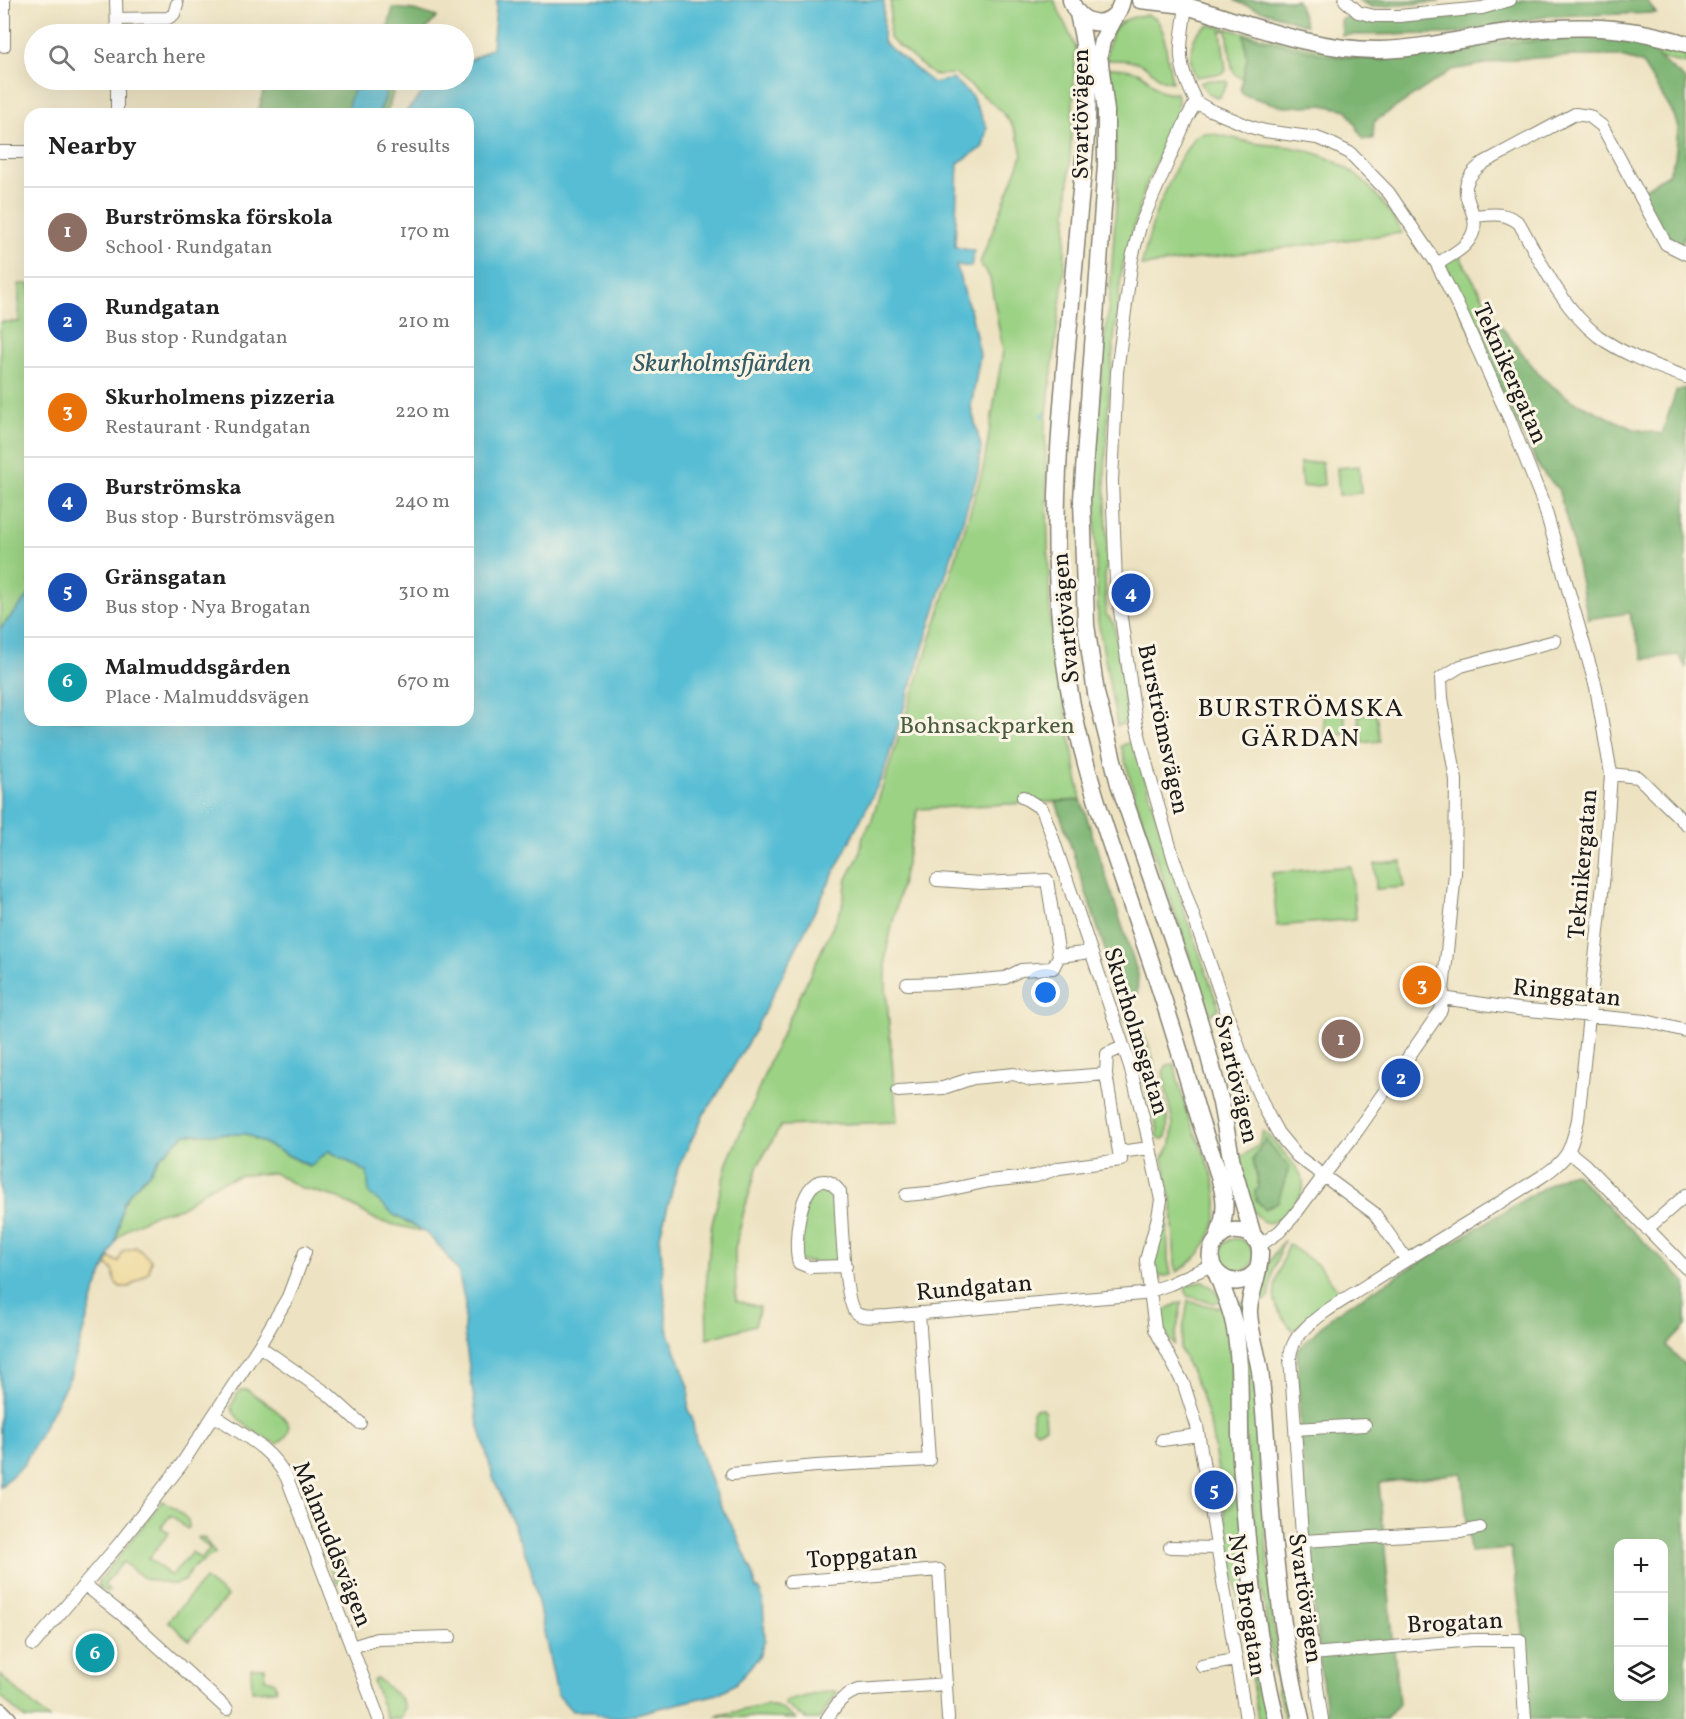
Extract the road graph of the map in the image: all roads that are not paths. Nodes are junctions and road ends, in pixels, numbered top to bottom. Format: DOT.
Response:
graph roads {
  1 [pos="4,0"];
  2 [pos="117,0"];
  3 [pos="1140,0"];
  4 [pos="1345,0"];
  5 [pos="1510,0"];
  6 [pos="1180,3"];
  7 [pos="177,4"];
  8 [pos="1120,6"];
  9 [pos="1074,7"];
  10 [pos="117,19"];
  11 [pos="117,24"];
  12 [pos="1686,44"];
  13 [pos="4,46"];
  14 [pos="1093,56"];
  15 [pos="1095,80"];
  16 [pos="117,90"];
  17 [pos="1196,102"];
  18 [pos="117,108"];
  19 [pos="0,152"];
  20 [pos="24,152"];
  21 [pos="1475,216"];
  22 [pos="1686,254"];
  23 [pos="1437,264"];
  24 [pos="1686,377"];
  25 [pos="1555,641"];
  26 [pos="1611,774"];
  27 [pos="1023,796"];
  28 [pos="1686,824"];
  29 [pos="937,880"];
  30 [pos="1070,890"];
  31 [pos="1050,894"];
  32 [pos="1091,952"];
  33 [pos="1059,956"];
  34 [pos="907,984"];
  35 [pos="1442,998"];
  36 [pos="1589,1015"];
  37 [pos="1686,1031"];
  38 [pos="1123,1047"];
  39 [pos="1106,1074"];
  40 [pos="898,1091"];
  41 [pos="1150,1148"];
  42 [pos="1119,1152"];
  43 [pos="1570,1152"];
  44 [pos="1324,1175"];
  45 [pos="906,1195"];
  46 [pos="1686,1195"];
  47 [pos="1647,1228"];
  48 [pos="1217,1240"];
  49 [pos="1257,1243"];
  50 [pos="305,1252"];
  51 [pos="1406,1259"];
  52 [pos="846,1266"];
  53 [pos="1214,1268"];
  54 [pos="1686,1268"];
  55 [pos="1258,1269"];
  56 [pos="1151,1292"];
  57 [pos="919,1313"];
  58 [pos="259,1346"];
  59 [pos="215,1416"];
  60 [pos="360,1423"];
  61 [pos="1365,1425"];
  62 [pos="1295,1429"];
  63 [pos="1198,1435"];
  64 [pos="1161,1440"];
  65 [pos="732,1474"];
  66 [pos="1480,1528"];
  67 [pos="1303,1541"];
  68 [pos="1170,1547"];
  69 [pos="1217,1548"];
  70 [pos="789,1582"];
  71 [pos="84,1584"];
  72 [pos="450,1637"];
  73 [pos="33,1645"];
  74 [pos="352,1647"];
  75 [pos="1312,1654"];
  76 [pos="1235,1660"];
  77 [pos="1202,1666"];
  78 [pos="947,1684"];
  79 [pos="227,1709"];
  80 [pos="0,1711"];
  81 [pos="9,1719"];
  82 [pos="379,1719"];
  83 [pos="827,1719"];
  84 [pos="948,1719"];
  85 [pos="1246,1719"];
  86 [pos="1276,1719"];
  87 [pos="1300,1719"];
  88 [pos="1322,1719"];
  89 [pos="1524,1719"];
  1 -- 13 [label="street"];
  2 -- 10 [label="street"];
  3 -- 6 [label="main road"];
  4 -- 5 [label="street"];
  6 -- 12 [label="main road"];
  6 -- 17 [label="street"];
  7 -- 10 [label="street"];
  8 -- 9 [label="main road"];
  8 -- 14 [label="main road, Svartövägen"];
  9 -- 14 [label="main road, Svartövägen"];
  10 -- 11 [label="street"];
  14 -- 15 [label="main road, Svartövägen"];
  15 -- 48 [label="main road, Svartövägen"];
  15 -- 49 [label="main road, Svartövägen"];
  16 -- 18 [label="street"];
  17 -- 23 [label="street, Teknikergatan"];
  17 -- 44 [label="street, Burströmsvägen"];
  19 -- 20 [label="street"];
  21 -- 22 [label="street"];
  21 -- 23 [label="street"];
  21 -- 24 [label="street"];
  23 -- 26 [label="street, Teknikergatan"];
  25 -- 35 [label="street"];
  26 -- 28 [label="street"];
  26 -- 36 [label="street, Teknikergatan"];
  27 -- 30 [label="street, Skurholmsgatan"];
  29 -- 31 [label="street"];
  30 -- 31 [label="street"];
  30 -- 32 [label="street, Skurholmsgatan"];
  31 -- 33 [label="street"];
  32 -- 33 [label="street"];
  32 -- 38 [label="street, Skurholmsgatan"];
  33 -- 34 [label="street"];
  35 -- 36 [label="street, Ringgatan"];
  35 -- 44 [label="street"];
  36 -- 37 [label="street, Ringgatan"];
  36 -- 43 [label="street, Teknikergatan"];
  38 -- 39 [label="street"];
  38 -- 41 [label="street, Skurholmsgatan"];
  39 -- 40 [label="street"];
  39 -- 42 [label="street"];
  41 -- 42 [label="street"];
  41 -- 56 [label="street, Skurholmsgatan"];
  42 -- 45 [label="street"];
  43 -- 47 [label="street"];
  43 -- 51 [label="street"];
  44 -- 49 [label="street"];
  44 -- 51 [label="street, Burströmsvägen"];
  46 -- 47 [label="street"];
  47 -- 54 [label="street"];
  48 -- 49 [label="main road"];
  48 -- 53 [label="main road"];
  49 -- 55 [label="main road"];
  50 -- 58 [label="street"];
  51 -- 62 [label="street"];
  52 -- 52 [label="street, Rundgatan"];
  52 -- 57 [label="street, Rundgatan"];
  53 -- 55 [label="main road"];
  53 -- 56 [label="street, Rundgatan"];
  53 -- 86 [label="main road, Svartövägen"];
  55 -- 87 [label="main road, Svartövägen"];
  56 -- 57 [label="street, Rundgatan"];
  56 -- 63 [label="street, Nya Brogatan"];
  57 -- 65 [label="street"];
  58 -- 59 [label="street"];
  58 -- 60 [label="street"];
  59 -- 71 [label="street"];
  59 -- 74 [label="street, Malmuddsvägen"];
  61 -- 62 [label="street"];
  62 -- 67 [label="street"];
  63 -- 64 [label="street"];
  63 -- 69 [label="street, Nya Brogatan"];
  66 -- 67 [label="street"];
  67 -- 75 [label="street"];
  68 -- 69 [label="street"];
  69 -- 76 [label="street, Nya Brogatan"];
  70 -- 78 [label="street, Toppgatan"];
  71 -- 73 [label="street"];
  71 -- 79 [label="street"];
  72 -- 74 [label="street, Malmuddsvägen"];
  74 -- 82 [label="street, Malmuddsvägen"];
  75 -- 88 [label="street"];
  75 -- 89 [label="street, Brogatan"];
  76 -- 77 [label="street"];
  76 -- 85 [label="street, Nya Brogatan"];
  78 -- 83 [label="street"];
  78 -- 84 [label="street"];
  80 -- 81 [label="main road"];
}
